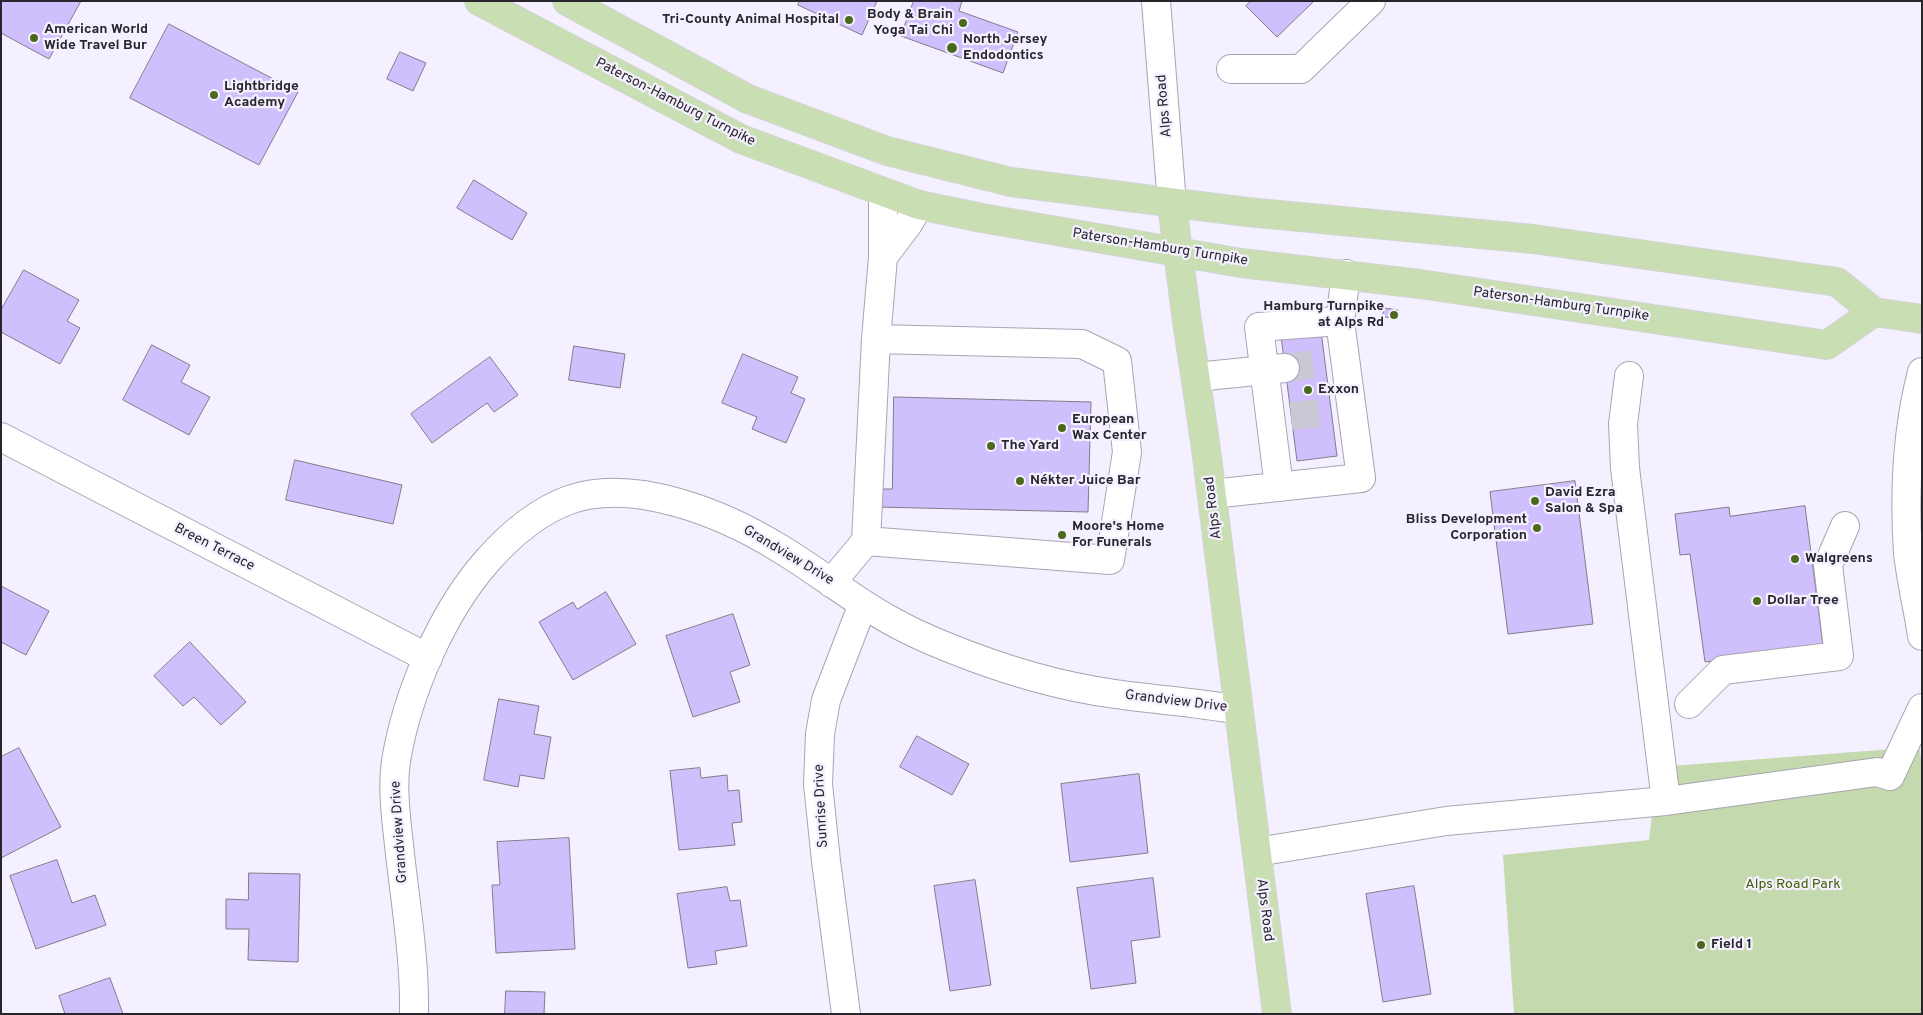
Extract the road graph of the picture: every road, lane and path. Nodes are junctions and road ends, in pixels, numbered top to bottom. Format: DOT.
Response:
graph roads {
  1 [pos="478,1"];
  2 [pos="567,1"];
  3 [pos="1156,1"];
  4 [pos="1372,1"];
  5 [pos="1231,69"];
  6 [pos="883,193"];
  7 [pos="1172,204"];
  8 [pos="919,205"];
  9 [pos="1178,251"];
  10 [pos="883,257"];
  11 [pos="1346,274"];
  12 [pos="1874,312"];
  13 [pos="1922,319"];
  14 [pos="1340,321"];
  15 [pos="876,339"];
  16 [pos="1275,369"];
  17 [pos="1922,372"];
  18 [pos="1628,376"];
  19 [pos="1196,377"];
  20 [pos="1,437"];
  21 [pos="1279,487"];
  22 [pos="1212,494"];
  23 [pos="1845,526"];
  24 [pos="866,541"];
  25 [pos="831,582"];
  26 [pos="863,604"];
  27 [pos="1922,636"];
  28 [pos="428,658"];
  29 [pos="1688,704"];
  30 [pos="1922,708"];
  31 [pos="1238,710"];
  32 [pos="1666,800"];
  33 [pos="1257,852"];
  34 [pos="414,1014"];
  35 [pos="846,1014"];
  36 [pos="1277,1014"];
  1 -- 6 [label="main road, Paterson-Hamburg Turnpike"];
  2 -- 7 [label="main road"];
  3 -- 7 [label="street, Alps Road"];
  4 -- 5 [label="street"];
  6 -- 8 [label="main road, Paterson-Hamburg Turnpike"];
  6 -- 10 [label="street"];
  7 -- 9 [label="main road, Alps Road"];
  7 -- 12 [label="main road"];
  8 -- 9 [label="main road, Paterson-Hamburg Turnpike"];
  8 -- 10 [label="street"];
  9 -- 11 [label="main road, Paterson-Hamburg Turnpike"];
  9 -- 19 [label="main road, Alps Road"];
  10 -- 15 [label="street"];
  11 -- 12 [label="main road, Paterson-Hamburg Turnpike"];
  11 -- 14 [label="street"];
  12 -- 13 [label="main road"];
  14 -- 16 [label="street"];
  14 -- 21 [label="street"];
  15 -- 24 [label="street"];
  15 -- 24 [label="street"];
  16 -- 19 [label="street"];
  16 -- 21 [label="street"];
  17 -- 27 [label="street"];
  18 -- 32 [label="street"];
  19 -- 22 [label="main road, Alps Road"];
  20 -- 28 [label="street, Breen Terrace"];
  21 -- 22 [label="street"];
  22 -- 31 [label="main road, Alps Road"];
  23 -- 29 [label="street"];
  24 -- 25 [label="street"];
  25 -- 26 [label="street, Grandview Drive"];
  25 -- 28 [label="street, Grandview Drive"];
  26 -- 31 [label="street, Grandview Drive"];
  26 -- 35 [label="street, Sunrise Drive"];
  28 -- 34 [label="street, Grandview Drive"];
  30 -- 32 [label="street"];
  31 -- 33 [label="main road, Alps Road"];
  32 -- 33 [label="street"];
  33 -- 36 [label="main road, Alps Road"];
}
